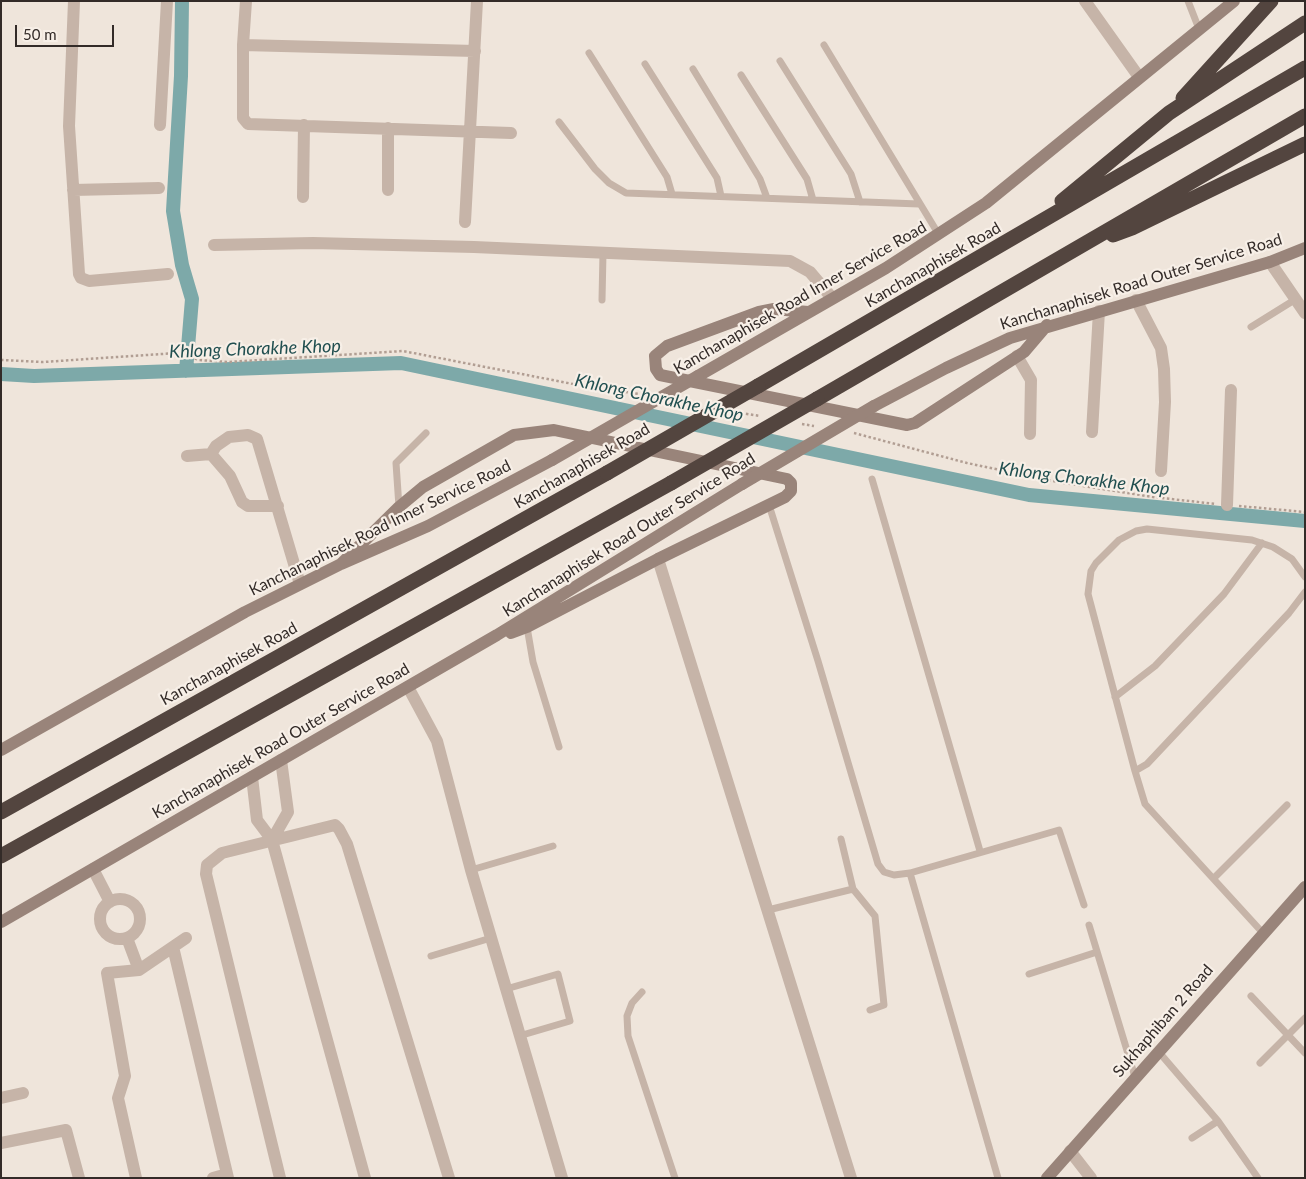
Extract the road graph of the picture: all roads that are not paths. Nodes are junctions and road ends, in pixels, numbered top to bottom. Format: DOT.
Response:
graph roads {
  1 [pos="74,1"];
  2 [pos="167,1"];
  3 [pos="246,1"];
  4 [pos="477,1"];
  5 [pos="1085,1"];
  6 [pos="1188,1"];
  7 [pos="1234,1"];
  8 [pos="1271,1"];
  9 [pos="1305,24"];
  10 [pos="1199,28"];
  11 [pos="243,44"];
  12 [pos="824,45"];
  13 [pos="475,51"];
  14 [pos="589,53"];
  15 [pos="780,61"];
  16 [pos="645,64"];
  17 [pos="1305,68"];
  18 [pos="693,69"];
  19 [pos="741,75"];
  20 [pos="1139,77"];
  21 [pos="1169,113"];
  22 [pos="1305,116"];
  23 [pos="559,122"];
  24 [pos="160,125"];
  25 [pos="304,126"];
  26 [pos="388,128"];
  27 [pos="471,130"];
  28 [pos="512,133"];
  29 [pos="1305,144"];
  30 [pos="159,188"];
  31 [pos="72,190"];
  32 [pos="388,190"];
  33 [pos="672,194"];
  34 [pos="303,196"];
  35 [pos="721,196"];
  36 [pos="767,198"];
  37 [pos="813,200"];
  38 [pos="860,202"];
  39 [pos="919,204"];
  40 [pos="465,222"];
  41 [pos="1025,232"];
  42 [pos="938,236"];
  43 [pos="1089,240"];
  44 [pos="214,245"];
  45 [pos="1305,248"];
  46 [pos="603,253"];
  47 [pos="1270,262"];
  48 [pos="168,274"];
  49 [pos="832,298"];
  50 [pos="1296,299"];
  51 [pos="602,300"];
  52 [pos="1136,300"];
  53 [pos="1099,311"];
  54 [pos="808,312"];
  55 [pos="1305,313"];
  56 [pos="1048,325"];
  57 [pos="1251,327"];
  58 [pos="1017,356"];
  59 [pos="1231,390"];
  60 [pos="1092,432"];
  61 [pos="426,433"];
  62 [pos="1030,434"];
  63 [pos="211,454"];
  64 [pos="187,456"];
  65 [pos="1161,472"];
  66 [pos="872,479"];
  67 [pos="769,505"];
  68 [pos="1227,505"];
  69 [pos="278,506"];
  70 [pos="399,507"];
  71 [pos="1262,544"];
  72 [pos="658,559"];
  73 [pos="341,564"];
  74 [pos="1305,577"];
  75 [pos="300,584"];
  76 [pos="1305,592"];
  77 [pos="527,627"];
  78 [pos="498,635"];
  79 [pos="408,686"];
  80 [pos="1115,696"];
  81 [pos="559,747"];
  82 [pos="1,750"];
  83 [pos="281,760"];
  84 [pos="1135,771"];
  85 [pos="252,777"];
  86 [pos="1286,805"];
  87 [pos="1,812"];
  88 [pos="842,839"];
  89 [pos="272,840"];
  90 [pos="553,846"];
  91 [pos="980,851"];
  92 [pos="1,856"];
  93 [pos="93,869"];
  94 [pos="471,870"];
  95 [pos="910,873"];
  96 [pos="1214,878"];
  97 [pos="1305,887"];
  98 [pos="853,890"];
  99 [pos="110,902"];
  100 [pos="1084,905"];
  101 [pos="768,910"];
  102 [pos="1,922"];
  103 [pos="1089,925"];
  104 [pos="1262,932"];
  105 [pos="127,938"];
  106 [pos="186,938"];
  107 [pos="491,938"];
  108 [pos="173,947"];
  109 [pos="1096,952"];
  110 [pos="431,956"];
  111 [pos="140,970"];
  112 [pos="1029,974"];
  113 [pos="506,989"];
  114 [pos="642,992"];
  115 [pos="1251,996"];
  116 [pos="870,1010"];
  117 [pos="1305,1018"];
  118 [pos="520,1036"];
  119 [pos="1288,1036"];
  120 [pos="1158,1051"];
  121 [pos="1305,1053"];
  122 [pos="1260,1063"];
  123 [pos="1135,1078"];
  124 [pos="23,1093"];
  125 [pos="1,1098"];
  126 [pos="1218,1121"];
  127 [pos="1192,1138"];
  128 [pos="1,1143"];
  129 [pos="1070,1151"];
  130 [pos="1253,1170"];
  131 [pos="228,1176"];
  132 [pos="79,1178"];
  133 [pos="136,1178"];
  134 [pos="213,1178"];
  135 [pos="280,1178"];
  136 [pos="365,1178"];
  137 [pos="449,1178"];
  138 [pos="562,1178"];
  139 [pos="674,1178"];
  140 [pos="851,1178"];
  141 [pos="998,1178"];
  142 [pos="1047,1178"];
  143 [pos="1091,1178"];
  144 [pos="1247,1178"];
  145 [pos="1258,1178"];
  1 -- 31 [label="street"];
  2 -- 24 [label="street"];
  3 -- 11 [label="street"];
  4 -- 13 [label="street"];
  5 -- 20 [label="street"];
  6 -- 10 [label="lane"];
  7 -- 10 [label="main road, Kanchanaphisek Road Inner Service Road"];
  8 -- 21 [label="highway"];
  9 -- 21 [label="highway"];
  10 -- 20 [label="main road, Kanchanaphisek Road Inner Service Road"];
  11 -- 13 [label="street"];
  11 -- 25 [label="street"];
  12 -- 39 [label="lane"];
  13 -- 27 [label="street"];
  14 -- 33 [label="lane"];
  15 -- 38 [label="lane"];
  16 -- 35 [label="lane"];
  17 -- 41 [label="highway, Kanchanaphisek Road"];
  18 -- 36 [label="lane"];
  19 -- 37 [label="lane"];
  20 -- 42 [label="main road, Kanchanaphisek Road Inner Service Road"];
  21 -- 41 [label="highway"];
  22 -- 43 [label="highway"];
  23 -- 33 [label="lane"];
  25 -- 26 [label="street"];
  25 -- 34 [label="street"];
  26 -- 27 [label="street"];
  26 -- 32 [label="street"];
  27 -- 28 [label="street"];
  27 -- 40 [label="street"];
  29 -- 43 [label="highway"];
  30 -- 31 [label="street"];
  31 -- 48 [label="street"];
  33 -- 35 [label="lane"];
  35 -- 36 [label="lane"];
  36 -- 37 [label="lane"];
  37 -- 38 [label="lane"];
  38 -- 39 [label="lane"];
  39 -- 42 [label="lane"];
  41 -- 87 [label="highway, Kanchanaphisek Road, bridge"];
  42 -- 49 [label="main road, Kanchanaphisek Road Inner Service Road"];
  43 -- 92 [label="highway, bridge"];
  44 -- 46 [label="street"];
  45 -- 47 [label="main road, Kanchanaphisek Road Outer Service Road"];
  46 -- 49 [label="street"];
  46 -- 51 [label="lane"];
  47 -- 50 [label="street"];
  47 -- 52 [label="main road, Kanchanaphisek Road Outer Service Road"];
  49 -- 54 [label="main road, Kanchanaphisek Road Inner Service Road"];
  50 -- 55 [label="street"];
  50 -- 57 [label="lane"];
  52 -- 53 [label="main road, Kanchanaphisek Road Outer Service Road"];
  52 -- 65 [label="street"];
  53 -- 56 [label="main road, Kanchanaphisek Road Outer Service Road"];
  53 -- 60 [label="street"];
  54 -- 58 [label="main road"];
  54 -- 73 [label="main road, Kanchanaphisek Road Inner Service Road, bridge"];
  56 -- 58 [label="main road"];
  56 -- 78 [label="main road, Kanchanaphisek Road Outer Service Road, bridge"];
  58 -- 62 [label="street"];
  59 -- 68 [label="street"];
  61 -- 70 [label="lane"];
  63 -- 64 [label="street"];
  63 -- 69 [label="street"];
  63 -- 69 [label="street"];
  66 -- 91 [label="lane"];
  67 -- 70 [label="main road"];
  67 -- 72 [label="main road"];
  67 -- 95 [label="lane"];
  69 -- 75 [label="street"];
  70 -- 73 [label="main road"];
  71 -- 74 [label="lane"];
  71 -- 80 [label="lane"];
  71 -- 80 [label="lane"];
  72 -- 77 [label="main road"];
  72 -- 101 [label="street"];
  73 -- 75 [label="main road, Kanchanaphisek Road Inner Service Road"];
  75 -- 82 [label="main road, Kanchanaphisek Road Inner Service Road"];
  76 -- 84 [label="lane"];
  77 -- 78 [label="main road"];
  77 -- 81 [label="lane"];
  78 -- 79 [label="main road, Kanchanaphisek Road Outer Service Road"];
  79 -- 83 [label="main road, Kanchanaphisek Road Outer Service Road"];
  79 -- 94 [label="street"];
  80 -- 84 [label="lane"];
  83 -- 85 [label="main road, Kanchanaphisek Road Outer Service Road"];
  83 -- 89 [label="street"];
  84 -- 96 [label="lane"];
  85 -- 89 [label="street"];
  85 -- 93 [label="main road, Kanchanaphisek Road Outer Service Road"];
  86 -- 96 [label="lane"];
  88 -- 98 [label="lane"];
  89 -- 135 [label="street"];
  89 -- 136 [label="street"];
  89 -- 137 [label="street"];
  90 -- 94 [label="lane"];
  91 -- 95 [label="lane"];
  91 -- 100 [label="lane"];
  93 -- 99 [label="street"];
  93 -- 102 [label="main road, Kanchanaphisek Road Outer Service Road"];
  94 -- 107 [label="street"];
  95 -- 141 [label="lane"];
  96 -- 104 [label="lane"];
  97 -- 104 [label="main road, Sukhaphiban 2 Road"];
  98 -- 101 [label="lane"];
  98 -- 116 [label="lane"];
  99 -- 105 [label="street"];
  99 -- 105 [label="street"];
  101 -- 140 [label="street"];
  103 -- 109 [label="lane"];
  104 -- 120 [label="main road, Sukhaphiban 2 Road"];
  105 -- 111 [label="street"];
  106 -- 108 [label="street"];
  107 -- 110 [label="lane"];
  107 -- 113 [label="street"];
  108 -- 111 [label="street"];
  108 -- 131 [label="street"];
  109 -- 112 [label="lane"];
  109 -- 123 [label="lane"];
  111 -- 133 [label="street"];
  113 -- 118 [label="street"];
  113 -- 118 [label="lane"];
  114 -- 139 [label="lane"];
  115 -- 119 [label="lane"];
  117 -- 119 [label="lane"];
  118 -- 138 [label="street"];
  119 -- 121 [label="lane"];
  119 -- 122 [label="lane"];
  120 -- 123 [label="main road, Sukhaphiban 2 Road"];
  120 -- 126 [label="lane"];
  123 -- 129 [label="main road, Sukhaphiban 2 Road"];
  124 -- 125 [label="street"];
  126 -- 127 [label="lane"];
  126 -- 130 [label="lane"];
  128 -- 132 [label="street"];
  129 -- 142 [label="main road, Sukhaphiban 2 Road"];
  129 -- 143 [label="street"];
  130 -- 144 [label="lane"];
  130 -- 145 [label="lane"];
  131 -- 134 [label="street"];
}
